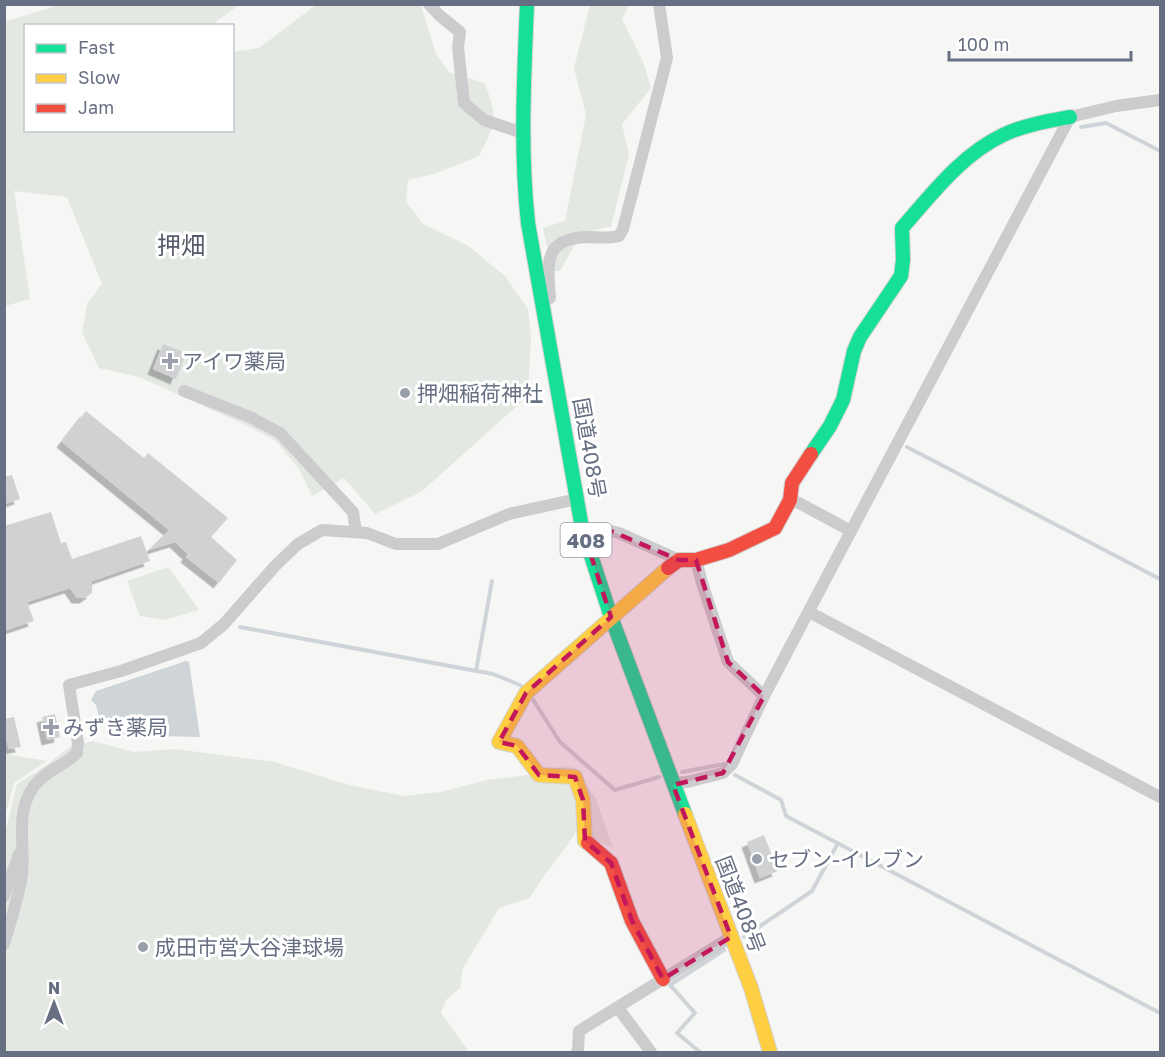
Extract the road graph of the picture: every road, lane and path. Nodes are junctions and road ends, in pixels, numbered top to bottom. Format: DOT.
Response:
graph roads {
  1 [pos="429,4"];
  2 [pos="527,4"];
  3 [pos="659,4"];
  4 [pos="1161,100"];
  5 [pos="1070,117"];
  6 [pos="521,134"];
  7 [pos="555,371"];
  8 [pos="184,391"];
  9 [pos="577,499"];
  10 [pos="790,500"];
  11 [pos="582,528"];
  12 [pos="851,531"];
  13 [pos="356,532"];
  14 [pos="679,560"];
  15 [pos="696,560"];
  16 [pos="809,612"];
  17 [pos="610,617"];
  18 [pos="765,696"];
  19 [pos="672,783"];
  20 [pos="1161,797"];
  21 [pos="23,845"];
  22 [pos="4,896"];
  23 [pos="731,937"];
  24 [pos="4,944"];
  25 [pos="663,979"];
  26 [pos="618,1008"];
  27 [pos="766,1052"];
  28 [pos="576,1053"];
  29 [pos="651,1053"];
  1 -- 6 [label="street"];
  2 -- 6 [label="main road, 国道408号 / 408"];
  3 -- 7 [label="street"];
  4 -- 5 [label="street"];
  5 -- 10 [label="main road"];
  5 -- 12 [label="street"];
  6 -- 7 [label="main road, 国道408号 / 408"];
  7 -- 9 [label="main road, 国道408号 / 408"];
  8 -- 13 [label="street"];
  9 -- 11 [label="main road, 国道408号 / 408"];
  9 -- 13 [label="street"];
  10 -- 12 [label="street"];
  10 -- 15 [label="main road"];
  11 -- 14 [label="street"];
  11 -- 17 [label="main road, 国道408号 / 408"];
  12 -- 16 [label="street"];
  13 -- 21 [label="street"];
  14 -- 15 [label="main road"];
  14 -- 17 [label="main road"];
  15 -- 18 [label="street"];
  16 -- 18 [label="street"];
  16 -- 20 [label="street"];
  17 -- 19 [label="main road, 国道408号 / 408"];
  17 -- 25 [label="main road"];
  18 -- 19 [label="street"];
  19 -- 23 [label="main road, 国道408号 / 408"];
  21 -- 22 [label="street"];
  21 -- 24 [label="street"];
  23 -- 25 [label="street"];
  23 -- 27 [label="main road, 国道408号 / 408"];
  25 -- 26 [label="street"];
  26 -- 28 [label="street"];
  26 -- 29 [label="street"];
}
